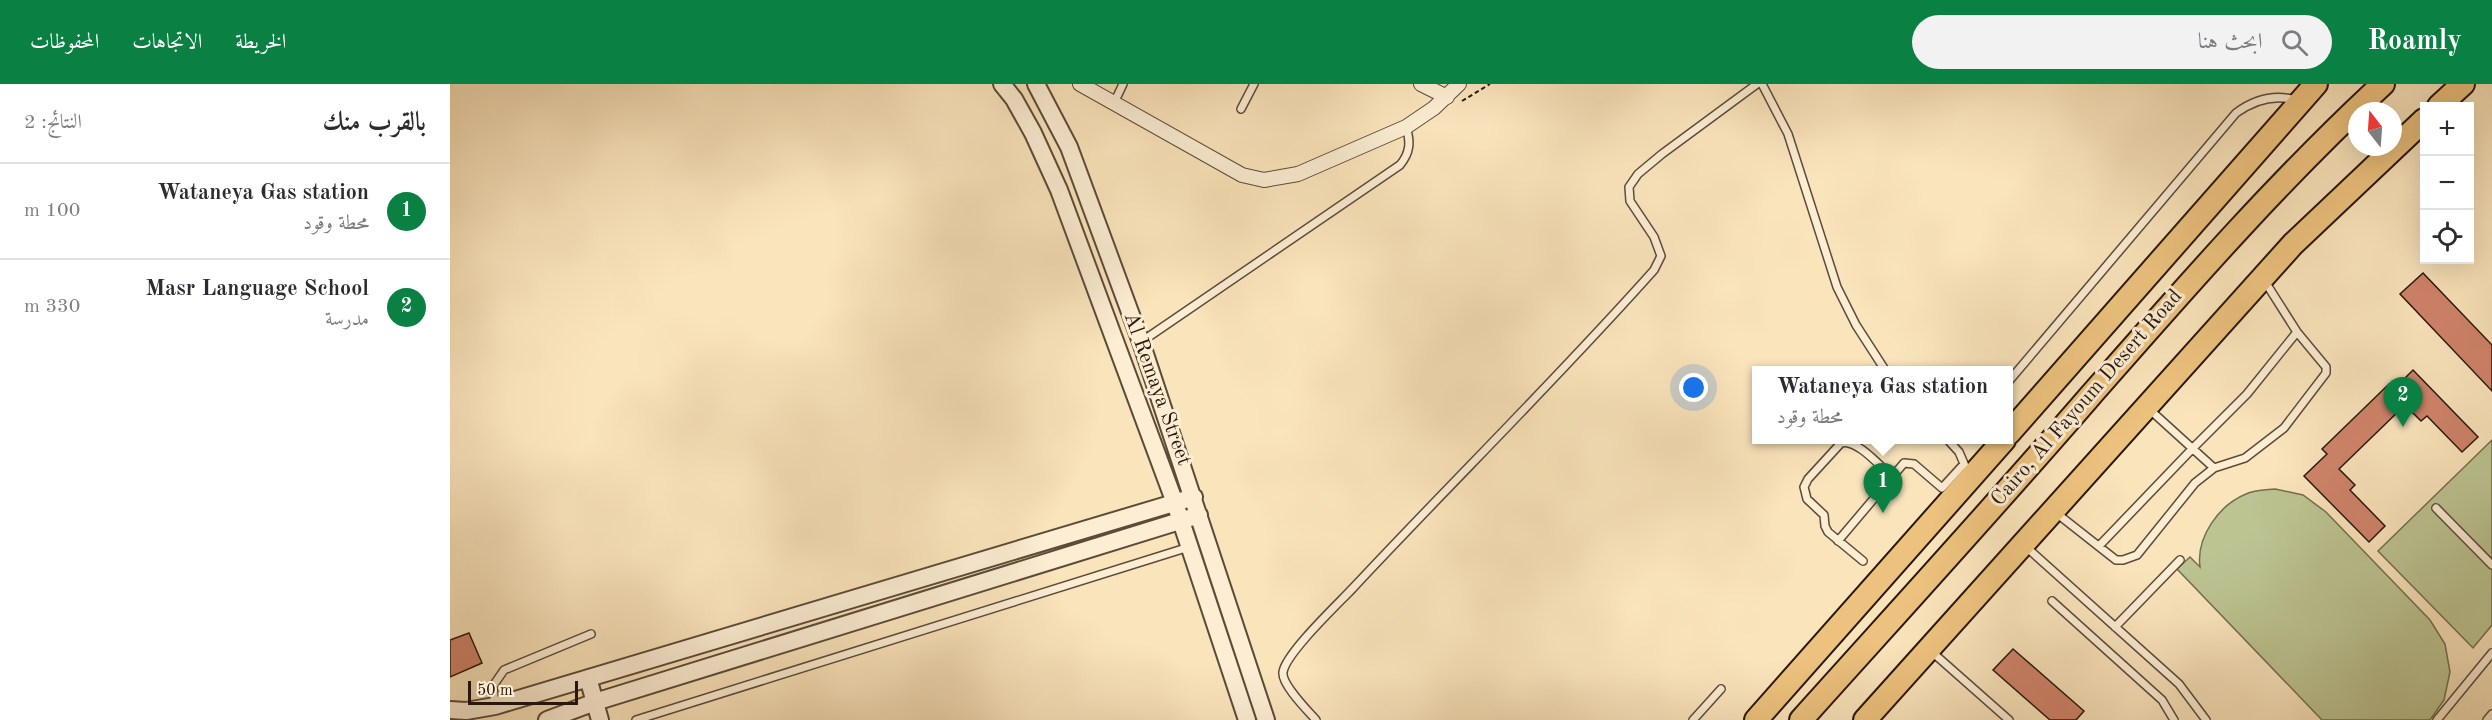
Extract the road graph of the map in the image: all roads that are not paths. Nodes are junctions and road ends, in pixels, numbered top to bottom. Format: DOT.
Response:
graph roads {
  1 [pos="1036,84"];
  2 [pos="1080,84"];
  3 [pos="1123,84"];
  4 [pos="1254,84"];
  5 [pos="1421,84"];
  6 [pos="1459,84"];
  7 [pos="1757,84"];
  8 [pos="1762,84"];
  9 [pos="2316,84"];
  10 [pos="2382,84"];
  11 [pos="2463,84"];
  12 [pos="1004,85"];
  13 [pos="1447,97"];
  14 [pos="2301,102"];
  15 [pos="2443,102"];
  16 [pos="1114,103"];
  17 [pos="1241,109"];
  18 [pos="2420,124"];
  19 [pos="1406,127"];
  20 [pos="2262,278"];
  21 [pos="2297,332"];
  22 [pos="1141,342"];
  23 [pos="1882,366"];
  24 [pos="2013,376"];
  25 [pos="2147,407"];
  26 [pos="2013,429"];
  27 [pos="1840,444"];
  28 [pos="1855,444"];
  29 [pos="1952,444"];
  30 [pos="1999,444"];
  31 [pos="2193,448"];
  32 [pos="2214,468"];
  33 [pos="1968,469"];
  34 [pos="1891,476"];
  35 [pos="1194,497"];
  36 [pos="1175,503"];
  37 [pos="2436,508"];
  38 [pos="2053,510"];
  39 [pos="1199,515"];
  40 [pos="1181,520"];
  41 [pos="1208,541"];
  42 [pos="1838,541"];
  43 [pos="2023,544"];
  44 [pos="2099,546"];
  45 [pos="1190,547"];
  46 [pos="2180,560"];
  47 [pos="1863,561"];
  48 [pos="2492,565"];
  49 [pos="2052,601"];
  50 [pos="2115,627"];
  51 [pos="591,634"];
  52 [pos="1929,648"];
  53 [pos="2492,653"];
  54 [pos="588,678"];
  55 [pos="1721,689"];
  56 [pos="595,702"];
  57 [pos="450,710"];
  58 [pos="498,713"];
  59 [pos="2492,714"];
  60 [pos="547,720"];
  61 [pos="600,720"];
  62 [pos="636,720"];
  63 [pos="1248,720"];
  64 [pos="1266,720"];
  65 [pos="1316,720"];
  66 [pos="1693,720"];
  67 [pos="1756,720"];
  68 [pos="1801,720"];
  69 [pos="1865,720"];
  70 [pos="2008,720"];
  71 [pos="2174,720"];
  72 [pos="2206,720"];
  73 [pos="2437,720"];
  74 [pos="2487,720"];
  1 -- 22 [label="street, Al Remaya Street"];
  2 -- 16 [label="street"];
  3 -- 16 [label="lane"];
  4 -- 17 [label="lane"];
  5 -- 13 [label="street"];
  6 -- 13 [label="street"];
  7 -- 65 [label="lane"];
  8 -- 23 [label="lane"];
  9 -- 14 [label="main road"];
  10 -- 68 [label="main road, Cairo, Al Fayoum Desert Road"];
  11 -- 15 [label="main road"];
  12 -- 36 [label="street, Al Remaya Street"];
  13 -- 19 [label="street"];
  14 -- 24 [label="lane"];
  14 -- 26 [label="main road"];
  16 -- 19 [label="street"];
  18 -- 20 [label="main road"];
  19 -- 22 [label="lane"];
  20 -- 21 [label="lane"];
  20 -- 25 [label="main road"];
  21 -- 31 [label="lane"];
  21 -- 32 [label="lane"];
  22 -- 35 [label="street, Al Remaya Street"];
  25 -- 31 [label="lane"];
  25 -- 38 [label="main road"];
  27 -- 42 [label="lane"];
  28 -- 34 [label="lane"];
  29 -- 33 [label="lane"];
  30 -- 33 [label="main road"];
  31 -- 32 [label="lane"];
  31 -- 44 [label="lane"];
  32 -- 44 [label="lane"];
  33 -- 34 [label="lane"];
  33 -- 67 [label="main road"];
  34 -- 42 [label="lane"];
  35 -- 36 [label="street"];
  35 -- 39 [label="street, Al Remaya Street"];
  36 -- 40 [label="street, Al Remaya Street"];
  36 -- 54 [label="street"];
  37 -- 48 [label="lane"];
  38 -- 43 [label="main road"];
  38 -- 44 [label="lane"];
  39 -- 40 [label="street"];
  39 -- 41 [label="street, Al Remaya Street"];
  40 -- 45 [label="street, Al Remaya Street"];
  40 -- 56 [label="street"];
  41 -- 45 [label="lane"];
  41 -- 64 [label="street, Al Remaya Street"];
  42 -- 47 [label="lane"];
  43 -- 50 [label="lane"];
  43 -- 52 [label="main road"];
  45 -- 62 [label="lane"];
  45 -- 63 [label="street, Al Remaya Street"];
  46 -- 50 [label="lane"];
  49 -- 71 [label="lane"];
  50 -- 72 [label="lane"];
  51 -- 58 [label="lane"];
  52 -- 69 [label="main road"];
  52 -- 70 [label="lane"];
  53 -- 73 [label="lane"];
  54 -- 56 [label="street"];
  54 -- 58 [label="street"];
  55 -- 66 [label="lane"];
  56 -- 60 [label="street"];
  56 -- 61 [label="street"];
  57 -- 58 [label="street"];
  59 -- 74 [label="lane"];
}
